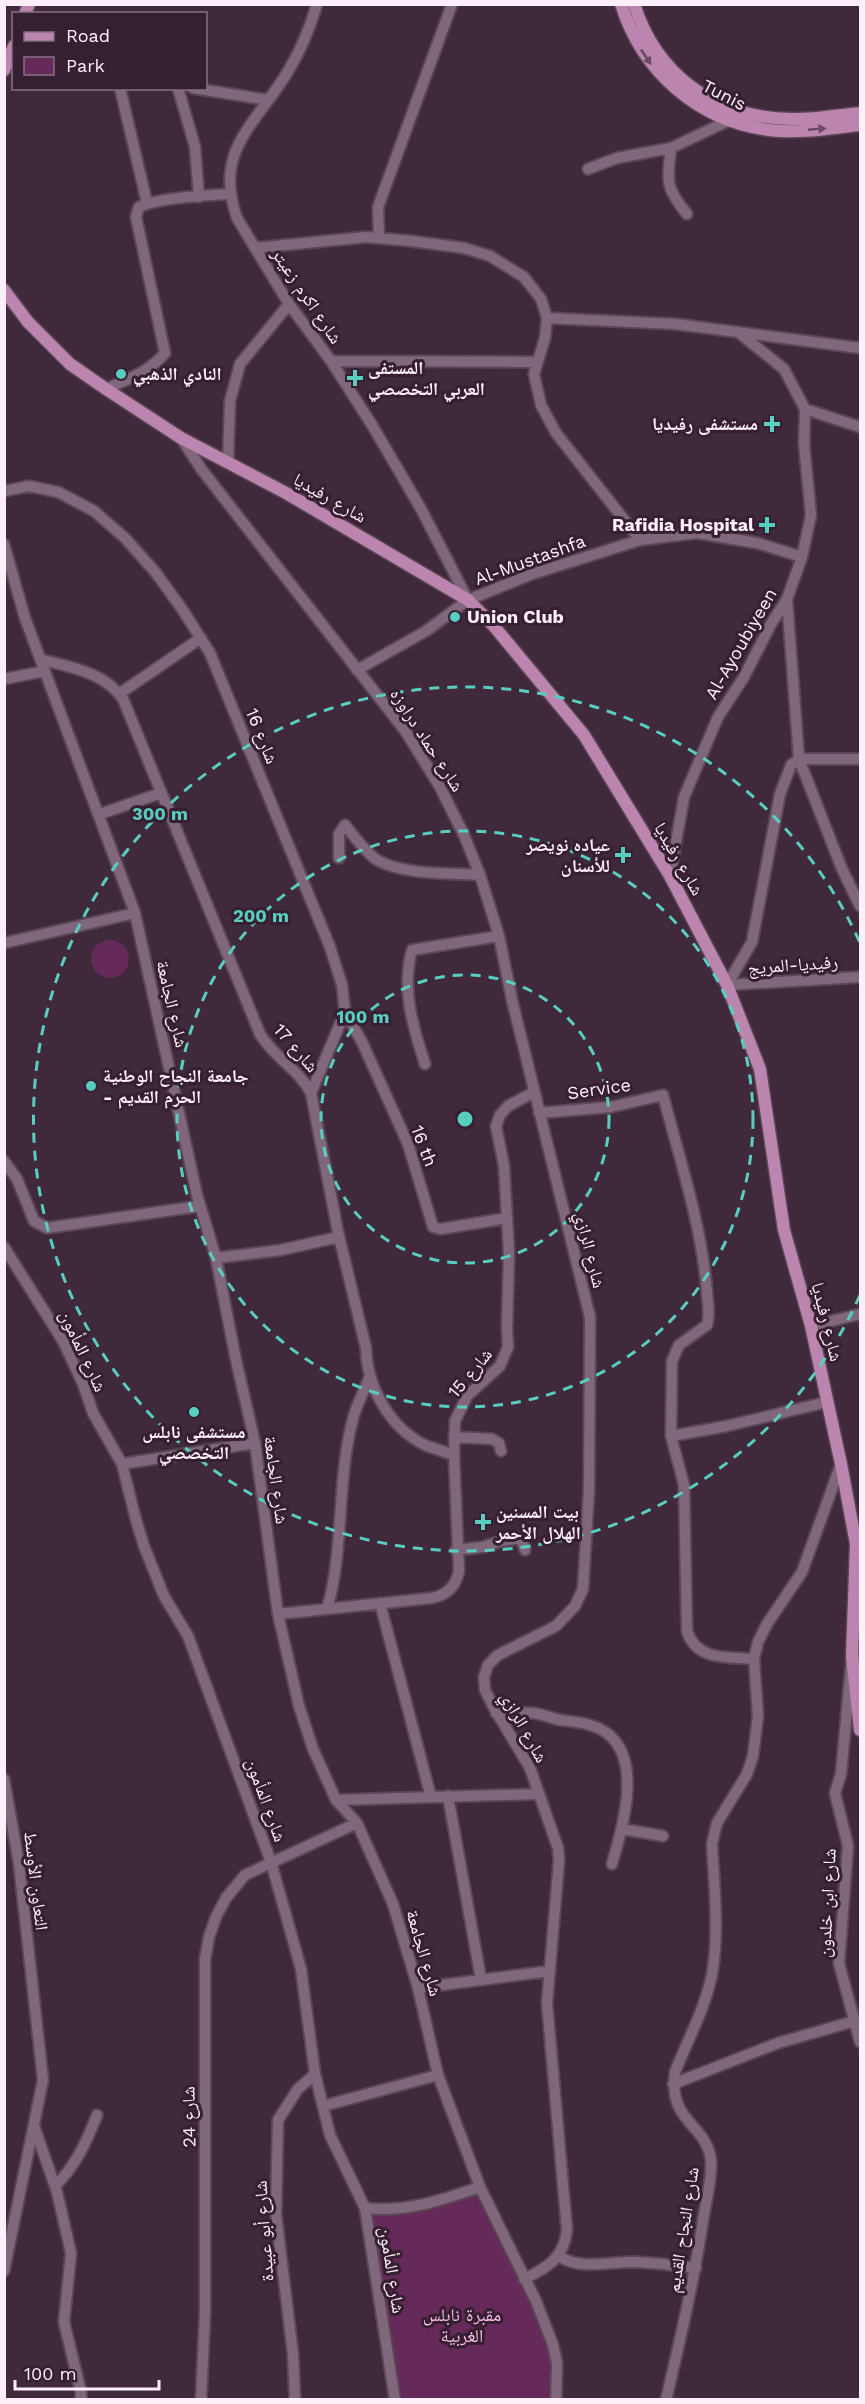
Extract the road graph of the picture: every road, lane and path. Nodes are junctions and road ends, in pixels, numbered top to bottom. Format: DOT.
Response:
graph roads {
  1 [pos="317,4"];
  2 [pos="452,4"];
  3 [pos="621,4"];
  4 [pos="634,4"];
  5 [pos="120,90"];
  6 [pos="179,90"];
  7 [pos="206,90"];
  8 [pos="268,100"];
  9 [pos="861,113"];
  10 [pos="730,120"];
  11 [pos="861,125"];
  12 [pos="671,148"];
  13 [pos="588,169"];
  14 [pos="230,194"];
  15 [pos="200,197"];
  16 [pos="147,203"];
  17 [pos="687,214"];
  18 [pos="379,238"];
  19 [pos="255,248"];
  20 [pos="4,290"];
  21 [pos="289,304"];
  22 [pos="547,318"];
  23 [pos="738,332"];
  24 [pos="861,348"];
  25 [pos="331,361"];
  26 [pos="537,362"];
  27 [pos="106,389"];
  28 [pos="805,409"];
  29 [pos="861,427"];
  30 [pos="181,438"];
  31 [pos="228,462"];
  32 [pos="4,491"];
  33 [pos="640,540"];
  34 [pos="4,544"];
  35 [pos="802,557"];
  36 [pos="787,599"];
  37 [pos="468,600"];
  38 [pos="201,638"];
  39 [pos="40,659"];
  40 [pos="357,670"];
  41 [pos="45,671"];
  42 [pos="4,679"];
  43 [pos="119,694"];
  44 [pos="799,759"];
  45 [pos="861,759"];
  46 [pos="161,793"];
  47 [pos="100,814"];
  48 [pos="339,858"];
  49 [pos="480,875"];
  50 [pos="670,876"];
  51 [pos="861,906"];
  52 [pos="135,913"];
  53 [pos="499,936"];
  54 [pos="4,943"];
  55 [pos="861,977"];
  56 [pos="727,985"];
  57 [pos="345,1012"];
  58 [pos="425,1064"];
  59 [pos="534,1092"];
  60 [pos="311,1093"];
  61 [pos="539,1113"];
  62 [pos="4,1161"];
  63 [pos="200,1206"];
  64 [pos="507,1218"];
  65 [pos="339,1237"];
  66 [pos="4,1247"];
  67 [pos="216,1258"];
  68 [pos="861,1314"];
  69 [pos="811,1326"];
  70 [pos="370,1376"];
  71 [pos="827,1402"];
  72 [pos="671,1436"];
  73 [pos="454,1437"];
  74 [pos="255,1443"];
  75 [pos="501,1450"];
  76 [pos="454,1455"];
  77 [pos="122,1464"];
  78 [pos="842,1464"];
  79 [pos="456,1550"];
  80 [pos="525,1550"];
  81 [pos="380,1604"];
  82 [pos="327,1609"];
  83 [pos="278,1614"];
  84 [pos="856,1658"];
  85 [pos="754,1659"];
  86 [pos="496,1713"];
  87 [pos="861,1730"];
  88 [pos="4,1779"];
  89 [pos="538,1794"];
  90 [pos="448,1796"];
  91 [pos="430,1797"];
  92 [pos="336,1800"];
  93 [pos="357,1823"];
  94 [pos="622,1829"];
  95 [pos="663,1836"];
  96 [pos="271,1862"];
  97 [pos="612,1864"];
  98 [pos="549,1971"];
  99 [pos="481,1979"];
  100 [pos="418,1988"];
  101 [pos="855,2021"];
  102 [pos="861,2042"];
  103 [pos="315,2074"];
  104 [pos="438,2075"];
  105 [pos="673,2084"];
  106 [pos="323,2106"];
  107 [pos="97,2115"];
  108 [pos="34,2126"];
  109 [pos="55,2186"];
  110 [pos="480,2187"];
  111 [pos="365,2208"];
  112 [pos="559,2256"];
  113 [pos="696,2268"];
  114 [pos="4,2271"];
  115 [pos="524,2279"];
  116 [pos="81,2400"];
  117 [pos="201,2400"];
  118 [pos="296,2400"];
  119 [pos="395,2400"];
  120 [pos="556,2400"];
  121 [pos="666,2400"];
  1 -- 8 [label="street, شارع اكرم زعيتر"];
  2 -- 18 [label="street"];
  3 -- 10 [label="main road, Tunis, one-way"];
  4 -- 9 [label="main road"];
  5 -- 16 [label="street"];
  6 -- 15 [label="street"];
  7 -- 8 [label="street"];
  8 -- 14 [label="street, شارع اكرم زعيتر"];
  10 -- 11 [label="main road, Tunis, one-way"];
  10 -- 12 [label="street"];
  12 -- 13 [label="street"];
  12 -- 17 [label="street"];
  14 -- 15 [label="street"];
  14 -- 19 [label="street, شارع اكرم زعيتر"];
  15 -- 16 [label="street"];
  16 -- 27 [label="street"];
  18 -- 19 [label="street"];
  18 -- 22 [label="street"];
  19 -- 21 [label="street, شارع اكرم زعيتر"];
  20 -- 27 [label="main road, شارع رفيديا"];
  21 -- 25 [label="street, شارع اكرم زعيتر"];
  21 -- 31 [label="street"];
  22 -- 23 [label="street"];
  22 -- 26 [label="street"];
  23 -- 24 [label="street"];
  23 -- 28 [label="street"];
  25 -- 26 [label="street"];
  25 -- 37 [label="street, شارع اكرم زعيتر"];
  26 -- 33 [label="street"];
  27 -- 30 [label="main road, شارع رفيديا"];
  28 -- 29 [label="street"];
  28 -- 35 [label="street, Al-Ayoubiyeen"];
  30 -- 31 [label="main road, شارع رفيديا"];
  30 -- 40 [label="street, شارع حماد دراوزه"];
  31 -- 37 [label="main road, شارع رفيديا"];
  32 -- 38 [label="street, شارع 16"];
  33 -- 35 [label="street, Al-Mustashfa"];
  33 -- 37 [label="street, Al-Mustashfa"];
  34 -- 39 [label="street, شارع الجامعة"];
  35 -- 36 [label="street, Al-Ayoubiyeen"];
  36 -- 44 [label="street"];
  36 -- 50 [label="street, Al-Ayoubiyeen"];
  37 -- 40 [label="street, Al-Mustashfa"];
  37 -- 50 [label="main road, شارع رفيديا"];
  38 -- 43 [label="street"];
  38 -- 57 [label="street, شارع 16"];
  39 -- 41 [label="street, شارع الجامعة"];
  39 -- 43 [label="street"];
  40 -- 49 [label="street, شارع حماد دراوزه"];
  41 -- 42 [label="street"];
  41 -- 47 [label="street, شارع الجامعة"];
  43 -- 46 [label="street, شارع 17"];
  44 -- 45 [label="street"];
  44 -- 51 [label="street"];
  44 -- 56 [label="street"];
  46 -- 47 [label="street"];
  46 -- 60 [label="street, شارع 17"];
  47 -- 52 [label="street, شارع الجامعة"];
  48 -- 49 [label="street"];
  49 -- 53 [label="street, شارع حماد دراوزه"];
  50 -- 56 [label="main road, شارع رفيديا"];
  52 -- 54 [label="street"];
  52 -- 63 [label="street, شارع الجامعة"];
  53 -- 58 [label="street"];
  53 -- 59 [label="street, شارع حماد دراوزه"];
  55 -- 56 [label="street, رفيديا-المريج"];
  56 -- 69 [label="main road, شارع رفيديا"];
  57 -- 60 [label="street"];
  57 -- 64 [label="street, 16 th"];
  59 -- 61 [label="street, شارع حماد دراوزه"];
  59 -- 64 [label="street, شارع 15"];
  60 -- 65 [label="street, شارع 17"];
  61 -- 72 [label="street, Service"];
  61 -- 86 [label="street, شارع الرازي"];
  62 -- 63 [label="street"];
  63 -- 67 [label="street, شارع الجامعة"];
  64 -- 73 [label="street, شارع 15"];
  65 -- 67 [label="street"];
  65 -- 70 [label="street, شارع 17"];
  66 -- 77 [label="street, شارع المأمون"];
  67 -- 74 [label="street, شارع الجامعة"];
  68 -- 69 [label="street"];
  69 -- 71 [label="main road, شارع رفيديا"];
  70 -- 76 [label="street, شارع 17"];
  70 -- 82 [label="street"];
  71 -- 72 [label="street"];
  71 -- 78 [label="main road, شارع رفيديا"];
  72 -- 85 [label="street"];
  73 -- 75 [label="street"];
  73 -- 76 [label="street, شارع 15"];
  74 -- 77 [label="street"];
  74 -- 83 [label="street, شارع الجامعة"];
  76 -- 79 [label="street, شارع 15"];
  77 -- 96 [label="street, شارع المأمون"];
  78 -- 84 [label="main road, شارع رفيديا"];
  78 -- 85 [label="street"];
  79 -- 80 [label="street"];
  79 -- 81 [label="street, شارع 15"];
  81 -- 82 [label="street, شارع 15"];
  81 -- 91 [label="street"];
  82 -- 83 [label="street, شارع 15"];
  83 -- 92 [label="street, شارع الجامعة"];
  84 -- 87 [label="main road, شارع رفيديا"];
  84 -- 101 [label="street, شارع ابن خلدون"];
  85 -- 105 [label="street"];
  86 -- 89 [label="street, شارع الرازي"];
  86 -- 94 [label="street"];
  88 -- 108 [label="street, التعاون الأوسط"];
  89 -- 90 [label="street"];
  89 -- 98 [label="street, شارع الرازي"];
  90 -- 91 [label="street"];
  90 -- 99 [label="street"];
  91 -- 92 [label="street"];
  92 -- 93 [label="street, شارع الجامعة"];
  93 -- 96 [label="street, شارع 24"];
  93 -- 100 [label="street, شارع الجامعة"];
  94 -- 95 [label="street"];
  94 -- 97 [label="street"];
  96 -- 103 [label="street, شارع المأمون"];
  96 -- 117 [label="street, شارع 24"];
  98 -- 99 [label="street"];
  98 -- 112 [label="street, شارع الرازي"];
  99 -- 100 [label="street"];
  100 -- 104 [label="street, شارع الجامعة"];
  101 -- 102 [label="street, شارع ابن خلدون"];
  101 -- 105 [label="street"];
  103 -- 106 [label="street, شارع المأمون"];
  103 -- 118 [label="street, شارع أبو عبيدة"];
  104 -- 106 [label="street"];
  104 -- 110 [label="street, شارع الجامعة"];
  105 -- 113 [label="street, شارع النجاح القديم"];
  106 -- 111 [label="street, شارع المأمون"];
  107 -- 109 [label="street"];
  108 -- 109 [label="street"];
  108 -- 114 [label="street, التعاون الأوسط"];
  109 -- 116 [label="street"];
  110 -- 111 [label="street"];
  110 -- 115 [label="street, شارع الجامعة"];
  111 -- 119 [label="street, شارع المأمون"];
  112 -- 113 [label="street"];
  112 -- 115 [label="street"];
  113 -- 121 [label="street, شارع النجاح القديم"];
  115 -- 120 [label="street, شارع الجامعة"];
}
